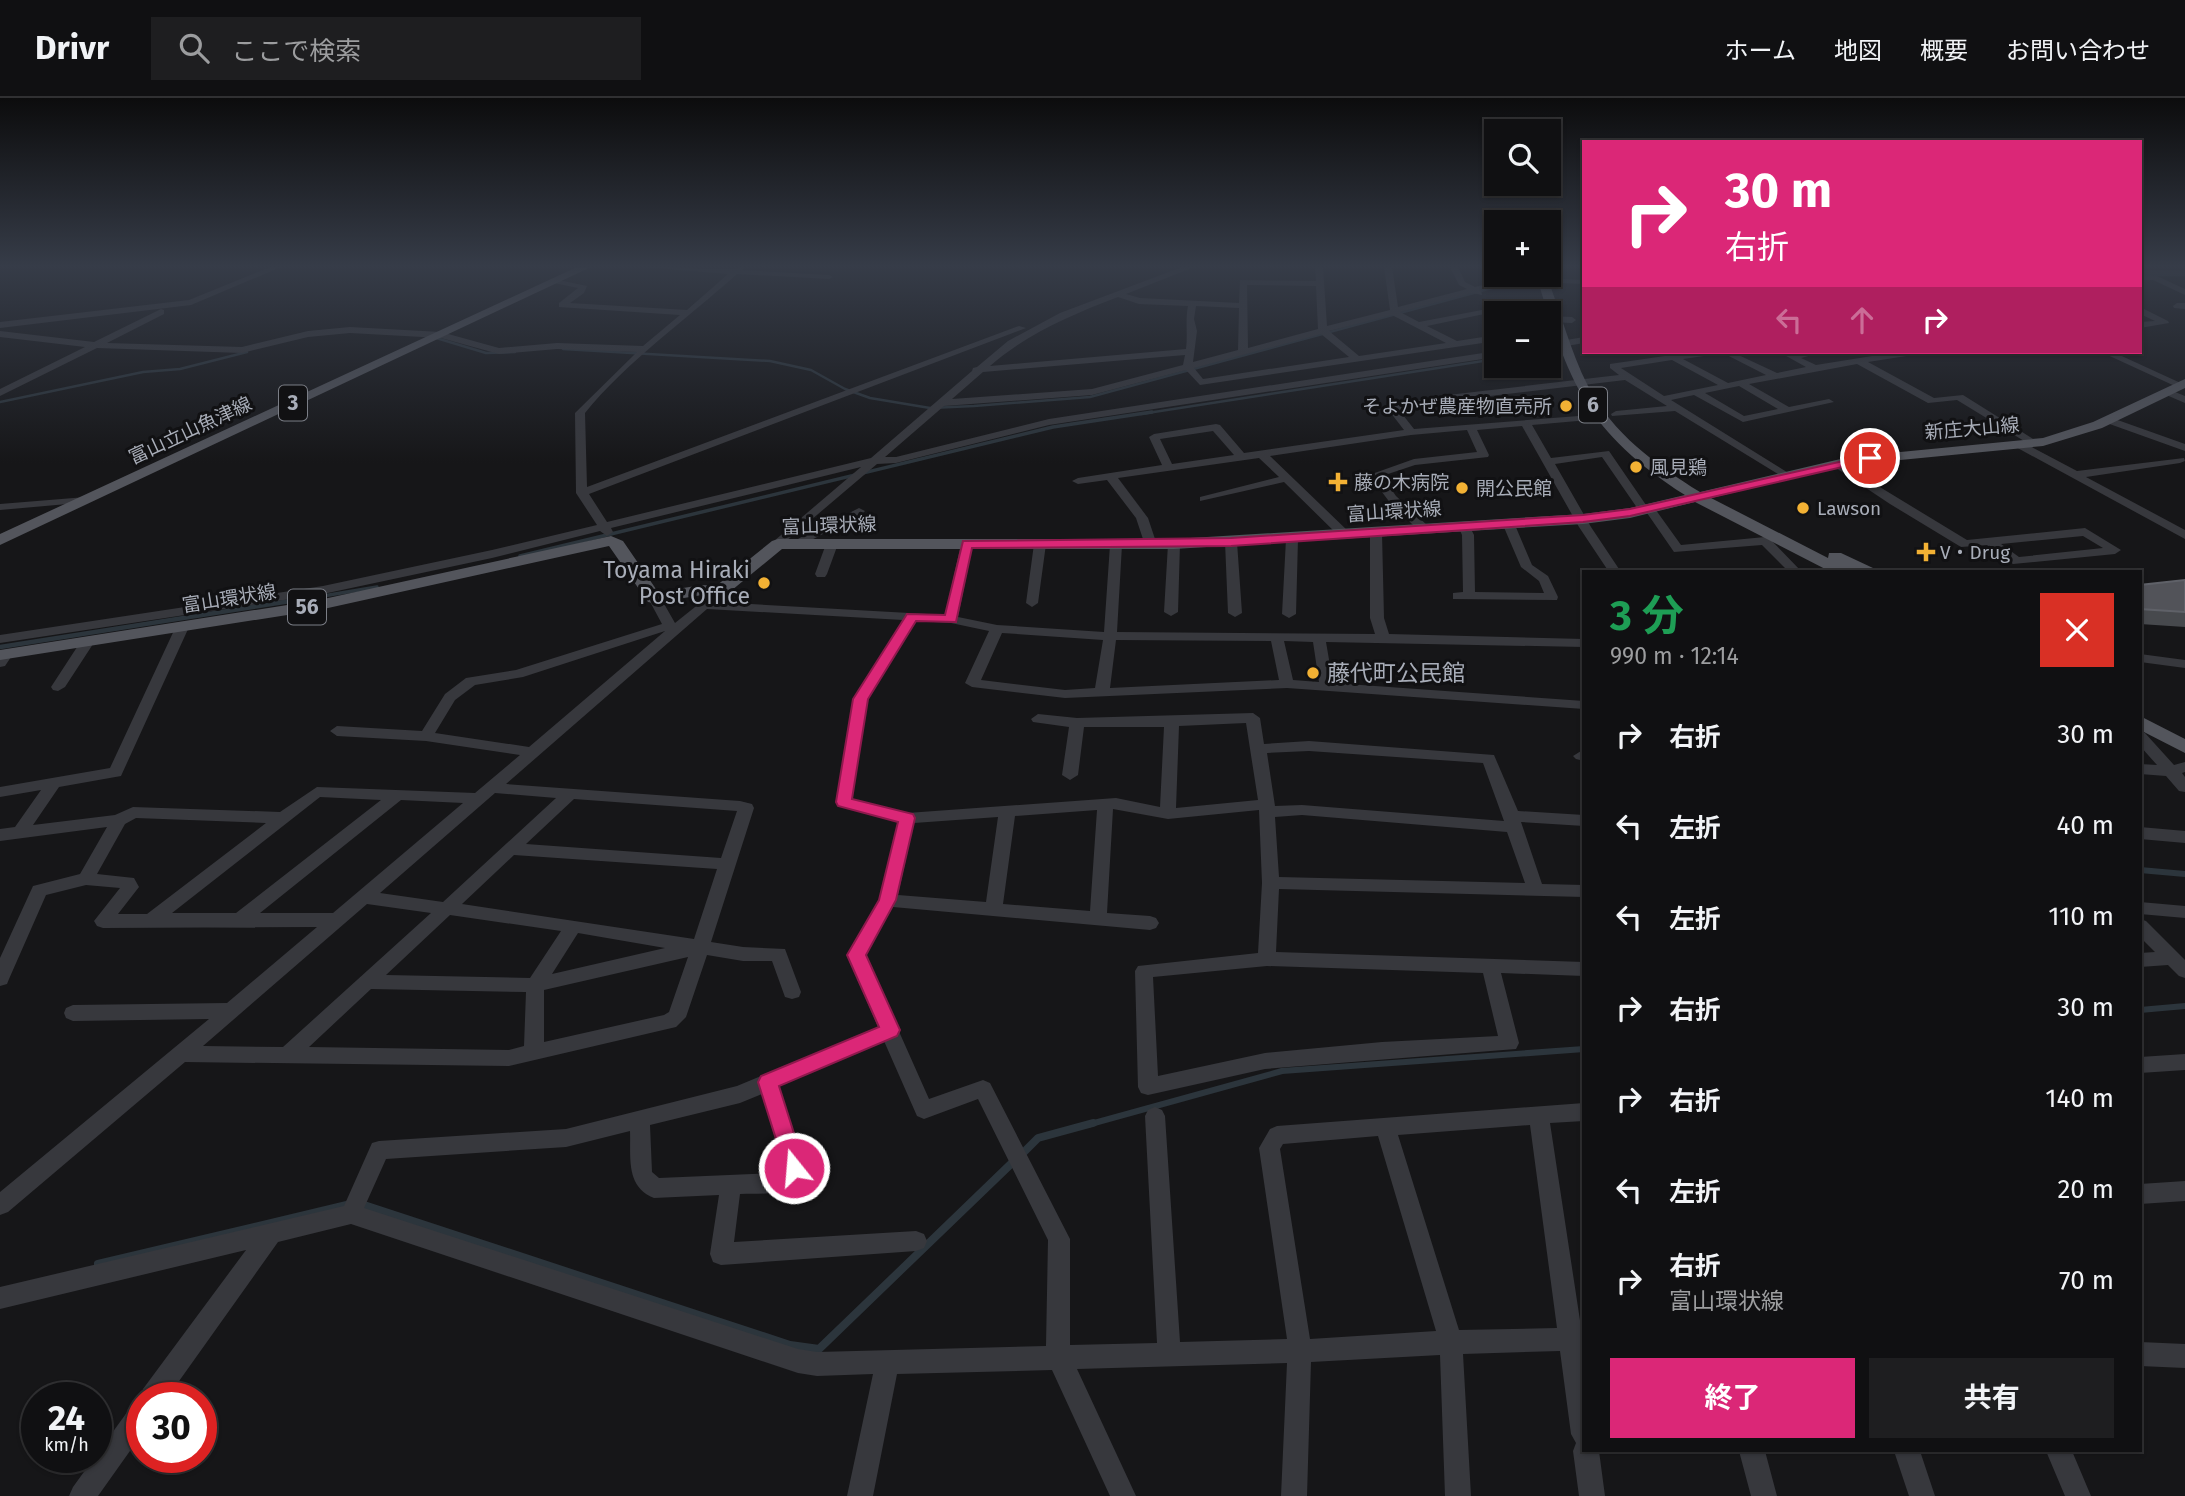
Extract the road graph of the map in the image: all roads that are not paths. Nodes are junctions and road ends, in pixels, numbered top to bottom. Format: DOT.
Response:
graph roads {
  1 [pos="121,332"];
  2 [pos="325,332"];
  3 [pos="365,332"];
  4 [pos="447,332"];
  5 [pos="665,332"];
  6 [pos="1009,332"];
  7 [pos="1030,332"];
  8 [pos="1190,332"];
  9 [pos="1243,332"];
  10 [pos="1318,332"];
  11 [pos="1325,332"];
  12 [pos="1348,332"];
  13 [pos="1431,332"];
  14 [pos="0,334"];
  15 [pos="441,335"];
  16 [pos="1331,337"];
  17 [pos="1484,340"];
  18 [pos="1456,344"];
  19 [pos="1578,344"];
  20 [pos="95,345"];
  21 [pos="644,349"];
  22 [pos="1243,351"];
  23 [pos="1189,352"];
  24 [pos="1696,354"];
  25 [pos="1729,354"];
  26 [pos="1788,354"];
  27 [pos="1901,354"];
  28 [pos="2111,354"];
  29 [pos="2132,354"];
  30 [pos="1484,356"];
  31 [pos="1475,357"];
  32 [pos="1673,357"];
  33 [pos="1356,358"];
  34 [pos="1859,361"];
  35 [pos="1188,366"];
  36 [pos="1815,368"];
  37 [pos="2149,369"];
  38 [pos="976,370"];
  39 [pos="1776,376"];
  40 [pos="1627,377"];
  41 [pos="1589,378"];
  42 [pos="1740,383"];
  43 [pos="2183,384"];
  44 [pos="1727,386"];
  45 [pos="1695,392"];
  46 [pos="2167,392"];
  47 [pos="0,393"];
  48 [pos="1662,399"];
  49 [pos="2185,400"];
  50 [pos="1829,402"];
  51 [pos="939,403"];
  52 [pos="1677,408"];
  53 [pos="1787,410"];
  54 [pos="1616,414"];
  55 [pos="1600,416"];
  56 [pos="2108,420"];
  57 [pos="1726,423"];
  58 [pos="1526,424"];
  59 [pos="1471,428"];
  60 [pos="1412,432"];
  61 [pos="2025,443"];
  62 [pos="2185,448"];
  63 [pos="1262,454"];
  64 [pos="1241,457"];
  65 [pos="2183,460"];
  66 [pos="872,461"];
  67 [pos="1549,462"];
  68 [pos="1837,464"];
  69 [pos="1170,468"];
  70 [pos="2075,475"];
  71 [pos="1110,476"];
  72 [pos="1786,476"];
  73 [pos="1287,478"];
  74 [pos="1078,481"];
  75 [pos="582,493"];
  76 [pos="1705,495"];
  77 [pos="1204,499"];
  78 [pos="86,500"];
  79 [pos="0,507"];
  80 [pos="1646,509"];
  81 [pos="859,511"];
  82 [pos="1583,519"];
  83 [pos="1508,525"];
  84 [pos="1465,528"];
  85 [pos="1425,530"];
  86 [pos="1376,533"];
  87 [pos="607,534"];
  88 [pos="1345,535"];
  89 [pos="2185,535"];
  90 [pos="1292,539"];
  91 [pos="0,540"];
  92 [pos="1989,541"];
  93 [pos="1231,542"];
  94 [pos="786,544"];
  95 [pos="832,544"];
  96 [pos="967,544"];
  97 [pos="1040,544"];
  98 [pos="1174,544"];
  99 [pos="1116,545"];
  100 [pos="1151,545"];
  101 [pos="1614,570"];
  102 [pos="1794,570"];
  103 [pos="1840,570"];
  104 [pos="1863,570"];
  105 [pos="821,574"];
  106 [pos="720,591"];
  107 [pos="653,598"];
  108 [pos="1032,603"];
  109 [pos="704,605"];
  110 [pos="1171,612"];
  111 [pos="1235,612"];
  112 [pos="1289,614"];
  113 [pos="912,617"];
  114 [pos="951,619"];
  115 [pos="182,626"];
  116 [pos="670,629"];
  117 [pos="997,629"];
  118 [pos="1110,636"];
  119 [pos="1278,638"];
  120 [pos="1319,638"];
  121 [pos="1383,638"];
  122 [pos="88,641"];
  123 [pos="1582,643"];
  124 [pos="1,653"];
  125 [pos="2142,658"];
  126 [pos="2185,664"];
  127 [pos="1287,684"];
  128 [pos="1326,685"];
  129 [pos="58,687"];
  130 [pos="1102,691"];
  131 [pos="1582,705"];
  132 [pos="2142,709"];
  133 [pos="1038,719"];
  134 [pos="1172,722"];
  135 [pos="1077,723"];
  136 [pos="2142,723"];
  137 [pos="337,731"];
  138 [pos="2185,732"];
  139 [pos="426,736"];
  140 [pos="2142,738"];
  141 [pos="2185,747"];
  142 [pos="1259,748"];
  143 [pos="533,752"];
  144 [pos="2142,769"];
  145 [pos="2178,769"];
  146 [pos="1070,775"];
  147 [pos="55,781"];
  148 [pos="2185,787"];
  149 [pos="0,792"];
  150 [pos="485,793"];
  151 [pos="570,794"];
  152 [pos="397,795"];
  153 [pos="1105,804"];
  154 [pos="1267,808"];
  155 [pos="1007,812"];
  156 [pos="1168,814"];
  157 [pos="283,818"];
  158 [pos="907,818"];
  159 [pos="119,820"];
  160 [pos="1512,821"];
  161 [pos="1582,821"];
  162 [pos="21,831"];
  163 [pos="2142,833"];
  164 [pos="0,835"];
  165 [pos="2185,837"];
  166 [pos="511,849"];
  167 [pos="728,864"];
  168 [pos="86,879"];
  169 [pos="1271,883"];
  170 [pos="1536,890"];
  171 [pos="1582,891"];
  172 [pos="364,897"];
  173 [pos="887,900"];
  174 [pos="2142,908"];
  175 [pos="446,909"];
  176 [pos="994,909"];
  177 [pos="2185,912"];
  178 [pos="1098,918"];
  179 [pos="241,919"];
  180 [pos="151,920"];
  181 [pos="338,920"];
  182 [pos="1150,923"];
  183 [pos="573,926"];
  184 [pos="2142,928"];
  185 [pos="700,947"];
  186 [pos="1267,958"];
  187 [pos="2142,960"];
  188 [pos="1490,965"];
  189 [pos="2179,965"];
  190 [pos="1582,969"];
  191 [pos="0,979"];
  192 [pos="368,982"];
  193 [pos="535,985"];
  194 [pos="792,992"];
  195 [pos="231,1011"];
  196 [pos="73,1013"];
  197 [pos="890,1030"];
  198 [pos="534,1053"];
  199 [pos="181,1054"];
  200 [pos="288,1055"];
  201 [pos="2185,1062"];
  202 [pos="2142,1065"];
  203 [pos="768,1082"];
  204 [pos="1582,1112"];
  205 [pos="1539,1115"];
  206 [pos="1155,1116"];
  207 [pos="640,1119"];
  208 [pos="1385,1127"];
  209 [pos="731,1185"];
  210 [pos="2185,1191"];
  211 [pos="2142,1194"];
  212 [pos="0,1205"];
  213 [pos="351,1214"];
  214 [pos="270,1235"];
  215 [pos="916,1241"];
  216 [pos="0,1298"];
  217 [pos="1577,1338"];
  218 [pos="1451,1342"];
  219 [pos="1300,1350"];
  220 [pos="1169,1353"];
  221 [pos="2142,1354"];
  222 [pos="1058,1356"];
  223 [pos="2185,1356"];
  224 [pos="888,1361"];
  225 [pos="164,1382"];
  226 [pos="1582,1407"];
  227 [pos="126,1435"];
  228 [pos="1586,1452"];
  229 [pos="1752,1452"];
  230 [pos="1907,1452"];
  231 [pos="2059,1452"];
  232 [pos="82,1496"];
  233 [pos="860,1496"];
  234 [pos="1123,1496"];
  235 [pos="1294,1496"];
  236 [pos="1458,1496"];
  237 [pos="1592,1496"];
  238 [pos="1764,1496"];
  239 [pos="1922,1496"];
  240 [pos="2078,1496"];
  1 -- 20 [label="street"];
  2 -- 20 [label="street"];
  3 -- 15 [label="street"];
  4 -- 15 [label="main road, 富山立山魚津線 / 3"];
  5 -- 21 [label="street"];
  6 -- 75 [label="street"];
  7 -- 38 [label="street"];
  8 -- 23 [label="street"];
  9 -- 22 [label="street"];
  10 -- 22 [label="street"];
  11 -- 16 [label="street"];
  12 -- 16 [label="street"];
  13 -- 18 [label="street"];
  14 -- 20 [label="street"];
  15 -- 21 [label="street"];
  15 -- 78 [label="main road, 富山立山魚津線 / 3"];
  16 -- 33 [label="street"];
  17 -- 18 [label="street"];
  18 -- 31 [label="street"];
  18 -- 33 [label="street"];
  19 -- 41 [label="main road, 6"];
  20 -- 47 [label="street"];
  21 -- 75 [label="street"];
  22 -- 35 [label="street"];
  23 -- 35 [label="street"];
  23 -- 38 [label="street"];
  24 -- 32 [label="street"];
  25 -- 39 [label="street"];
  26 -- 36 [label="street"];
  27 -- 34 [label="street"];
  28 -- 37 [label="street"];
  29 -- 37 [label="street"];
  30 -- 31 [label="street"];
  31 -- 66 [label="street"];
  32 -- 40 [label="street"];
  32 -- 44 [label="street"];
  33 -- 35 [label="street"];
  34 -- 36 [label="street"];
  34 -- 61 [label="street"];
  35 -- 51 [label="street"];
  36 -- 39 [label="street"];
  37 -- 43 [label="street"];
  38 -- 51 [label="street"];
  39 -- 42 [label="street"];
  40 -- 41 [label="street"];
  40 -- 48 [label="street"];
  41 -- 54 [label="main road, 6"];
  41 -- 55 [label="main road, 6"];
  41 -- 60 [label="street"];
  42 -- 44 [label="street"];
  42 -- 53 [label="street"];
  43 -- 46 [label="main road, 新庄大山線"];
  44 -- 45 [label="street"];
  45 -- 48 [label="street"];
  45 -- 57 [label="street"];
  46 -- 49 [label="street"];
  46 -- 56 [label="main road, 新庄大山線"];
  48 -- 52 [label="street"];
  50 -- 53 [label="street"];
  51 -- 66 [label="street"];
  52 -- 54 [label="street"];
  52 -- 57 [label="street"];
  53 -- 57 [label="street"];
  54 -- 76 [label="main road, 6"];
  55 -- 58 [label="street"];
  55 -- 76 [label="main road, 6"];
  56 -- 61 [label="main road, 新庄大山線"];
  56 -- 62 [label="street"];
  57 -- 72 [label="street"];
  58 -- 59 [label="street"];
  58 -- 67 [label="street"];
  59 -- 60 [label="street"];
  59 -- 85 [label="street"];
  60 -- 63 [label="street"];
  61 -- 68 [label="main road, 新庄大山線"];
  61 -- 70 [label="street"];
  63 -- 64 [label="street"];
  63 -- 73 [label="street"];
  64 -- 69 [label="street"];
  64 -- 69 [label="street"];
  65 -- 70 [label="street"];
  66 -- 87 [label="street"];
  66 -- 94 [label="street"];
  67 -- 80 [label="street"];
  67 -- 82 [label="street"];
  68 -- 72 [label="main road, 新庄大山線"];
  68 -- 92 [label="street"];
  69 -- 71 [label="street"];
  70 -- 89 [label="street"];
  71 -- 74 [label="street"];
  71 -- 100 [label="street"];
  72 -- 76 [label="main road, 新庄大山線"];
  73 -- 77 [label="street"];
  73 -- 88 [label="street"];
  75 -- 87 [label="street"];
  76 -- 80 [label="main road, 富山環状線"];
  76 -- 103 [label="main road, 6"];
  76 -- 104 [label="main road, 6"];
  78 -- 79 [label="street"];
  78 -- 91 [label="main road, 富山立山魚津線 / 3"];
  80 -- 82 [label="main road, 富山環状線"];
  80 -- 102 [label="street"];
  81 -- 94 [label="street"];
  82 -- 83 [label="main road, 富山環状線"];
  82 -- 101 [label="street"];
  83 -- 84 [label="main road, 富山環状線"];
  83 -- 84 [label="street"];
  84 -- 85 [label="main road, 富山環状線"];
  85 -- 86 [label="main road, 富山環状線"];
  86 -- 88 [label="main road, 富山環状線"];
  86 -- 121 [label="street"];
  87 -- 107 [label="main road"];
  87 -- 115 [label="main road, 富山環状線 / 56"];
  87 -- 124 [label="street"];
  88 -- 90 [label="main road, 富山環状線"];
  90 -- 93 [label="main road, 富山環状線"];
  90 -- 112 [label="street"];
  92 -- 92 [label="street"];
  93 -- 98 [label="main road, 富山環状線"];
  93 -- 111 [label="street"];
  94 -- 95 [label="main road, 富山環状線"];
  94 -- 106 [label="main road, 富山環状線"];
  95 -- 96 [label="main road, 富山環状線"];
  95 -- 105 [label="street"];
  96 -- 97 [label="main road, 富山環状線"];
  96 -- 114 [label="street"];
  97 -- 99 [label="main road, 富山環状線"];
  97 -- 108 [label="street"];
  98 -- 100 [label="main road, 富山環状線"];
  98 -- 110 [label="street"];
  99 -- 100 [label="main road, 富山環状線"];
  99 -- 118 [label="street"];
  106 -- 107 [label="main road"];
  106 -- 109 [label="street"];
  107 -- 116 [label="street"];
  109 -- 113 [label="street"];
  109 -- 116 [label="street"];
  113 -- 114 [label="street"];
  113 -- 158 [label="street"];
  114 -- 117 [label="street"];
  115 -- 122 [label="main road, 富山環状線 / 56"];
  115 -- 147 [label="street"];
  116 -- 139 [label="street"];
  116 -- 143 [label="street"];
  117 -- 118 [label="street"];
  117 -- 130 [label="street"];
  118 -- 119 [label="street"];
  118 -- 130 [label="street"];
  119 -- 120 [label="street"];
  119 -- 127 [label="street"];
  120 -- 121 [label="street"];
  120 -- 128 [label="street"];
  121 -- 123 [label="street"];
  122 -- 124 [label="main road, 富山環状線 / 56"];
  122 -- 129 [label="street"];
  125 -- 126 [label="street"];
  127 -- 128 [label="street"];
  127 -- 130 [label="street"];
  128 -- 131 [label="street"];
  132 -- 138 [label="main road"];
  133 -- 135 [label="street"];
  134 -- 135 [label="street"];
  134 -- 142 [label="street"];
  134 -- 156 [label="street"];
  135 -- 146 [label="street"];
  136 -- 141 [label="main road"];
  137 -- 139 [label="street"];
  139 -- 143 [label="street"];
  140 -- 145 [label="street"];
  142 -- 154 [label="street"];
  142 -- 160 [label="street"];
  143 -- 150 [label="street"];
  144 -- 145 [label="street"];
  145 -- 148 [label="street"];
  147 -- 149 [label="street"];
  147 -- 162 [label="street"];
  150 -- 151 [label="street"];
  150 -- 152 [label="street"];
  150 -- 172 [label="street"];
  151 -- 166 [label="street"];
  151 -- 167 [label="street"];
  152 -- 157 [label="street"];
  152 -- 179 [label="street"];
  153 -- 155 [label="street"];
  153 -- 156 [label="street"];
  153 -- 178 [label="street"];
  154 -- 156 [label="street"];
  154 -- 160 [label="street"];
  154 -- 169 [label="street"];
  155 -- 158 [label="street"];
  155 -- 176 [label="street"];
  157 -- 159 [label="street"];
  157 -- 180 [label="street"];
  158 -- 173 [label="street"];
  159 -- 162 [label="street"];
  159 -- 168 [label="street"];
  160 -- 161 [label="street"];
  160 -- 170 [label="street"];
  162 -- 164 [label="street"];
  163 -- 165 [label="street"];
  166 -- 167 [label="street"];
  166 -- 175 [label="street"];
  167 -- 185 [label="street"];
  168 -- 180 [label="street"];
  168 -- 191 [label="street"];
  169 -- 170 [label="street"];
  169 -- 186 [label="street"];
  170 -- 171 [label="street"];
  172 -- 175 [label="street"];
  172 -- 181 [label="street"];
  173 -- 176 [label="street"];
  173 -- 197 [label="street"];
  174 -- 177 [label="street"];
  175 -- 183 [label="street"];
  175 -- 192 [label="street"];
  176 -- 178 [label="street"];
  178 -- 182 [label="street"];
  179 -- 180 [label="street"];
  179 -- 181 [label="street"];
  181 -- 195 [label="street"];
  183 -- 185 [label="street"];
  183 -- 193 [label="street"];
  184 -- 189 [label="street"];
  185 -- 193 [label="street"];
  185 -- 194 [label="street"];
  185 -- 198 [label="street"];
  186 -- 188 [label="street"];
  186 -- 188 [label="street"];
  187 -- 189 [label="street"];
  188 -- 190 [label="street"];
  192 -- 193 [label="street"];
  192 -- 200 [label="street"];
  193 -- 198 [label="street"];
  195 -- 196 [label="street"];
  195 -- 199 [label="street"];
  197 -- 203 [label="street"];
  197 -- 222 [label="street"];
  198 -- 200 [label="street"];
  199 -- 200 [label="street"];
  199 -- 212 [label="street"];
  201 -- 202 [label="street"];
  203 -- 207 [label="street"];
  203 -- 209 [label="street"];
  204 -- 205 [label="street"];
  205 -- 208 [label="street"];
  205 -- 217 [label="street"];
  206 -- 220 [label="street"];
  207 -- 209 [label="street"];
  207 -- 213 [label="street"];
  208 -- 218 [label="street"];
  208 -- 219 [label="street"];
  209 -- 215 [label="street"];
  210 -- 211 [label="street"];
  213 -- 214 [label="street"];
  213 -- 224 [label="street"];
  214 -- 216 [label="street"];
  214 -- 225 [label="street"];
  217 -- 218 [label="street"];
  217 -- 226 [label="street"];
  218 -- 219 [label="street"];
  218 -- 236 [label="street"];
  219 -- 220 [label="street"];
  219 -- 235 [label="street"];
  220 -- 222 [label="street"];
  221 -- 223 [label="street"];
  222 -- 224 [label="street"];
  222 -- 234 [label="street"];
  224 -- 233 [label="street"];
  227 -- 232 [label="street"];
  228 -- 237 [label="street"];
  229 -- 238 [label="street"];
  230 -- 239 [label="street"];
  231 -- 240 [label="street"];
}
